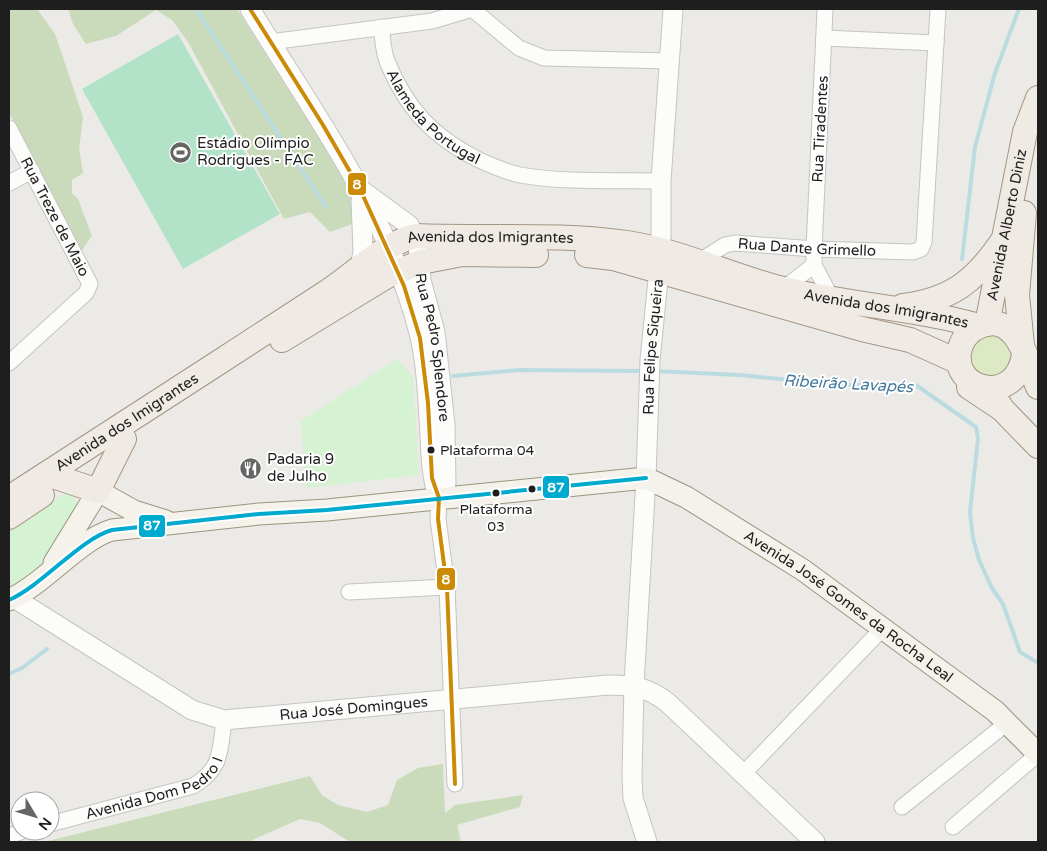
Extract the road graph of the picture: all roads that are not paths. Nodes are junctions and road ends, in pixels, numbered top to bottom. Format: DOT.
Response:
graph roads {
  1 [pos="250,9"];
  2 [pos="471,9"];
  3 [pos="673,9"];
  4 [pos="825,9"];
  5 [pos="938,9"];
  6 [pos="381,27"];
  7 [pos="824,38"];
  8 [pos="270,42"];
  9 [pos="936,42"];
  10 [pos="670,61"];
  11 [pos="1038,98"];
  12 [pos="9,128"];
  13 [pos="1038,144"];
  14 [pos="32,171"];
  15 [pos="661,181"];
  16 [pos="9,183"];
  17 [pos="360,189"];
  18 [pos="1006,235"];
  19 [pos="416,236"];
  20 [pos="387,246"];
  21 [pos="814,249"];
  22 [pos="659,261"];
  23 [pos="700,261"];
  24 [pos="421,262"];
  25 [pos="814,265"];
  26 [pos="360,270"];
  27 [pos="397,270"];
  28 [pos="783,289"];
  29 [pos="832,299"];
  30 [pos="884,308"];
  31 [pos="983,325"];
  32 [pos="864,330"];
  33 [pos="1023,350"];
  34 [pos="959,362"];
  35 [pos="9,363"];
  36 [pos="1038,387"];
  37 [pos="988,389"];
  38 [pos="1002,409"];
  39 [pos="124,439"];
  40 [pos="1038,446"];
  41 [pos="56,477"];
  42 [pos="646,478"];
  43 [pos="98,491"];
  44 [pos="9,498"];
  45 [pos="439,498"];
  46 [pos="9,517"];
  47 [pos="174,523"];
  48 [pos="40,582"];
  49 [pos="447,586"];
  50 [pos="349,592"];
  51 [pos="11,599"];
  52 [pos="882,628"];
  53 [pos="634,685"];
  54 [pos="451,700"];
  55 [pos="224,720"];
  56 [pos="1008,723"];
  57 [pos="1038,754"];
  58 [pos="742,775"];
  59 [pos="455,784"];
  60 [pos="902,807"];
  61 [pos="60,821"];
  62 [pos="953,827"];
  63 [pos="647,842"];
  64 [pos="815,842"];
  1 -- 8 [label="street, Rua Pedro Splendore"];
  2 -- 6 [label="street"];
  2 -- 10 [label="street"];
  3 -- 10 [label="street, Rua Felipe Siqueira"];
  4 -- 7 [label="street, Rua Tiradentes"];
  5 -- 9 [label="street"];
  6 -- 8 [label="street"];
  6 -- 15 [label="street, Alameda Portugal"];
  7 -- 9 [label="street"];
  7 -- 21 [label="street, Rua Tiradentes"];
  8 -- 17 [label="street, Rua Pedro Splendore"];
  9 -- 21 [label="street, Rua Dante Grimello"];
  10 -- 15 [label="street, Rua Felipe Siqueira"];
  11 -- 18 [label="main road, Avenida Alberto Diniz"];
  12 -- 14 [label="street, Rua Treze de Maio"];
  13 -- 33 [label="main road, Avenida Alberto Diniz"];
  14 -- 16 [label="street"];
  14 -- 35 [label="street, Rua Treze de Maio"];
  15 -- 22 [label="street, Rua Felipe Siqueira"];
  17 -- 19 [label="street"];
  17 -- 20 [label="street, Rua Pedro Splendore"];
  17 -- 26 [label="street"];
  18 -- 30 [label="main road"];
  18 -- 31 [label="main road, Avenida Alberto Diniz"];
  19 -- 20 [label="main road, Avenida dos Imigrantes"];
  19 -- 22 [label="main road, Avenida dos Imigrantes"];
  19 -- 24 [label="street, Rua Pedro Splendore"];
  20 -- 26 [label="main road, Avenida dos Imigrantes"];
  20 -- 27 [label="street, Rua Pedro Splendore"];
  21 -- 23 [label="street, Rua Dante Grimello"];
  21 -- 25 [label="street, Rua Tiradentes"];
  22 -- 23 [label="main road, Avenida dos Imigrantes"];
  22 -- 24 [label="main road, Avenida dos Imigrantes"];
  22 -- 32 [label="main road, Avenida dos Imigrantes"];
  22 -- 42 [label="street, Rua Felipe Siqueira"];
  23 -- 28 [label="main road, Avenida dos Imigrantes"];
  24 -- 27 [label="main road, Avenida dos Imigrantes"];
  24 -- 45 [label="street, Rua Pedro Splendore"];
  25 -- 28 [label="street"];
  25 -- 29 [label="street"];
  26 -- 41 [label="main road, Avenida dos Imigrantes"];
  27 -- 39 [label="main road, Avenida dos Imigrantes"];
  27 -- 45 [label="street, Rua Pedro Splendore"];
  28 -- 29 [label="main road, Avenida dos Imigrantes"];
  29 -- 30 [label="main road, Avenida dos Imigrantes"];
  30 -- 31 [label="main road, Avenida dos Imigrantes"];
  31 -- 33 [label="main road, Avenida dos Imigrantes"];
  31 -- 34 [label="main road, Avenida dos Imigrantes"];
  32 -- 34 [label="main road"];
  32 -- 38 [label="main road"];
  33 -- 36 [label="main road, Avenida dos Imigrantes"];
  33 -- 37 [label="main road"];
  34 -- 37 [label="main road"];
  37 -- 38 [label="main road"];
  38 -- 40 [label="main road"];
  39 -- 41 [label="main road, Avenida dos Imigrantes"];
  39 -- 43 [label="main road"];
  41 -- 43 [label="main road"];
  41 -- 44 [label="main road, Avenida dos Imigrantes"];
  41 -- 46 [label="main road, Avenida dos Imigrantes"];
  42 -- 45 [label="main road"];
  42 -- 52 [label="main road, Avenida José Gomes da Rocha Leal"];
  42 -- 53 [label="street, Rua Felipe Siqueira"];
  43 -- 47 [label="main road"];
  43 -- 48 [label="main road"];
  45 -- 47 [label="main road"];
  45 -- 49 [label="street"];
  47 -- 48 [label="main road"];
  48 -- 51 [label="main road"];
  49 -- 50 [label="street"];
  49 -- 54 [label="street"];
  51 -- 55 [label="street, Rua José Domingues"];
  52 -- 56 [label="main road, Avenida José Gomes da Rocha Leal"];
  52 -- 58 [label="street"];
  53 -- 54 [label="street, Rua José Domingues"];
  53 -- 58 [label="street, Rua José Domingues"];
  53 -- 63 [label="street, Rua Felipe Siqueira"];
  54 -- 55 [label="street, Rua José Domingues"];
  54 -- 59 [label="street"];
  55 -- 61 [label="street, Avenida Dom Pedro I"];
  56 -- 57 [label="main road, Avenida José Gomes da Rocha Leal"];
  56 -- 60 [label="street"];
  57 -- 62 [label="street"];
  58 -- 64 [label="street, Rua José Domingues"];
}
